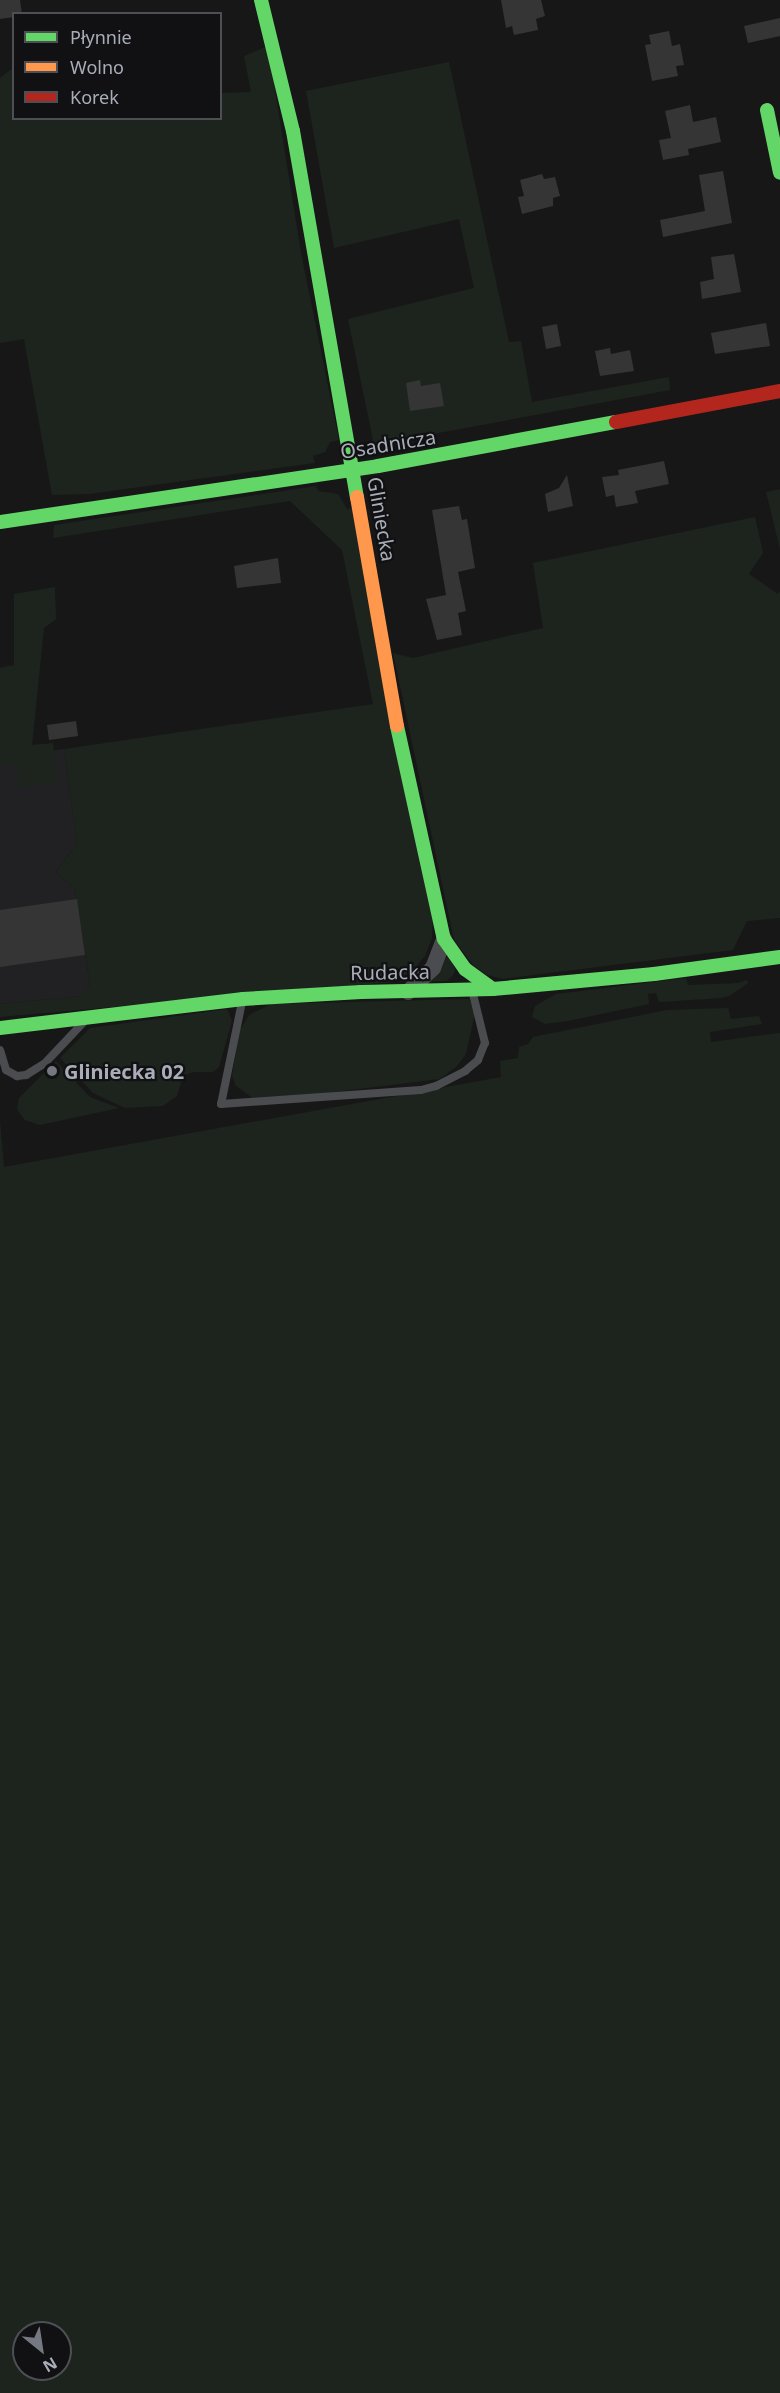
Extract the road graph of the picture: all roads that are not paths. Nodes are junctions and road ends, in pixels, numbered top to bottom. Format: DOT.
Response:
graph roads {
  1 [pos="261,0"];
  2 [pos="767,110"];
  3 [pos="780,173"];
  4 [pos="780,391"];
  5 [pos="352,471"];
  6 [pos="0,522"];
  7 [pos="444,939"];
  8 [pos="780,957"];
  9 [pos="493,989"];
  10 [pos="472,990"];
  11 [pos="408,992"];
  12 [pos="243,999"];
  13 [pos="96,1015"];
  14 [pos="0,1028"];
  15 [pos="0,1050"];
  1 -- 5 [label="street, Gliniecka"];
  2 -- 3 [label="street"];
  4 -- 5 [label="street, Osadnicza"];
  5 -- 6 [label="street, Osadnicza"];
  5 -- 7 [label="street, Gliniecka"];
  7 -- 9 [label="street, Gliniecka"];
  7 -- 11 [label="street"];
  8 -- 9 [label="street, Rudacka"];
  9 -- 10 [label="street, Rudacka"];
  10 -- 11 [label="street, Rudacka"];
  10 -- 12 [label="lane"];
  11 -- 12 [label="street, Rudacka"];
  12 -- 13 [label="street, Rudacka"];
  13 -- 14 [label="street, Rudacka"];
  13 -- 15 [label="lane"];
}
